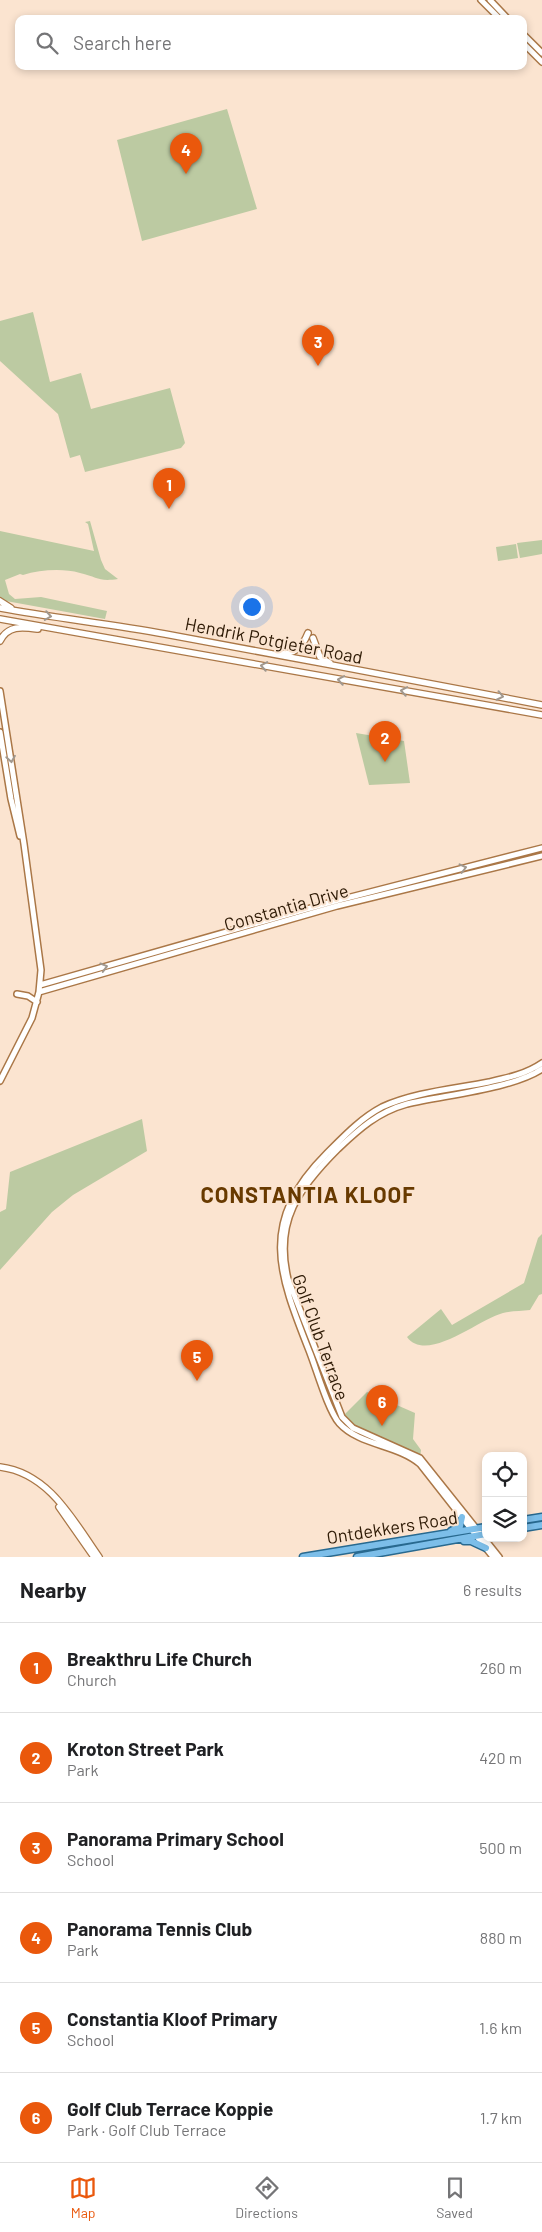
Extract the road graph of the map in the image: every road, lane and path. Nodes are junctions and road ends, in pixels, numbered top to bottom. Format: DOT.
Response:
graph roads {
  1 [pos="481,0"];
  2 [pos="490,0"];
  3 [pos="496,15"];
  4 [pos="504,15"];
  5 [pos="527,38"];
  6 [pos="527,47"];
  7 [pos="542,53"];
  8 [pos="542,62"];
  9 [pos="0,601"];
  10 [pos="0,608"];
  11 [pos="18,611"];
  12 [pos="0,619"];
  13 [pos="308,633"];
  14 [pos="90,635"];
  15 [pos="313,638"];
  16 [pos="0,641"];
  17 [pos="257,652"];
  18 [pos="363,672"];
  19 [pos="0,691"];
  20 [pos="542,705"];
  21 [pos="542,715"];
  22 [pos="0,732"];
  23 [pos="6,769"];
  24 [pos="0,775"];
  25 [pos="542,848"];
  26 [pos="25,851"];
  27 [pos="542,856"];
  28 [pos="40,985"];
  29 [pos="39,992"];
  30 [pos="17,994"];
  31 [pos="37,1002"];
  32 [pos="542,1063"];
  33 [pos="542,1069"];
  34 [pos="0,1081"];
  35 [pos="0,1468"];
  36 [pos="462,1517"];
  37 [pos="542,1517"];
  38 [pos="527,1519"];
  39 [pos="542,1526"];
  40 [pos="527,1528"];
  41 [pos="478,1532"];
  42 [pos="438,1536"];
  43 [pos="443,1543"];
  44 [pos="486,1548"];
  45 [pos="94,1557"];
  46 [pos="99,1557"];
  47 [pos="303,1557"];
  48 [pos="357,1557"];
  49 [pos="493,1557"];
  50 [pos="499,1557"];
  1 -- 3 [label="street"];
  2 -- 4 [label="street"];
  5 -- 7 [label="street"];
  6 -- 8 [label="street"];
  9 -- 11 [label="main road"];
  10 -- 11 [label="main road, Hendrik Potgieter Road"];
  11 -- 17 [label="main road, Hendrik Potgieter Road, one-way"];
  12 -- 14 [label="main road, Hendrik Potgieter Road"];
  13 -- 17 [label="main road"];
  14 -- 16 [label="main road"];
  21 -- 14 [label="main road, Hendrik Potgieter Road, one-way"];
  15 -- 18 [label="main road"];
  17 -- 18 [label="main road, Hendrik Potgieter Road"];
  18 -- 20 [label="main road, Hendrik Potgieter Road, one-way"];
  19 -- 26 [label="street, one-way"];
  22 -- 23 [label="street"];
  23 -- 24 [label="street"];
  23 -- 26 [label="street"];
  28 -- 25 [label="street, Constantia Drive, one-way"];
  26 -- 28 [label="street"];
  27 -- 29 [label="street, Constantia Drive"];
  28 -- 29 [label="street"];
  29 -- 31 [label="street"];
  30 -- 31 [label="street"];
  31 -- 34 [label="street"];
  32 -- 36 [label="street, Golf Club Terrace"];
  33 -- 41 [label="street, Golf Club Terrace"];
  35 -- 45 [label="main road"];
  35 -- 46 [label="main road"];
  36 -- 41 [label="street, Golf Club Terrace"];
  36 -- 42 [label="main road"];
  37 -- 38 [label="main road"];
  39 -- 40 [label="main road"];
  41 -- 42 [label="main road, Ontdekkers Road"];
  41 -- 43 [label="main road, Ontdekkers Road"];
  41 -- 44 [label="street, Golf Club Terrace"];
  41 -- 50 [label="street, Golf Club Terrace"];
  42 -- 47 [label="main road, Ontdekkers Road"];
  43 -- 44 [label="main road"];
  43 -- 48 [label="main road, Ontdekkers Road"];
  44 -- 49 [label="street, Golf Club Terrace"];
}
